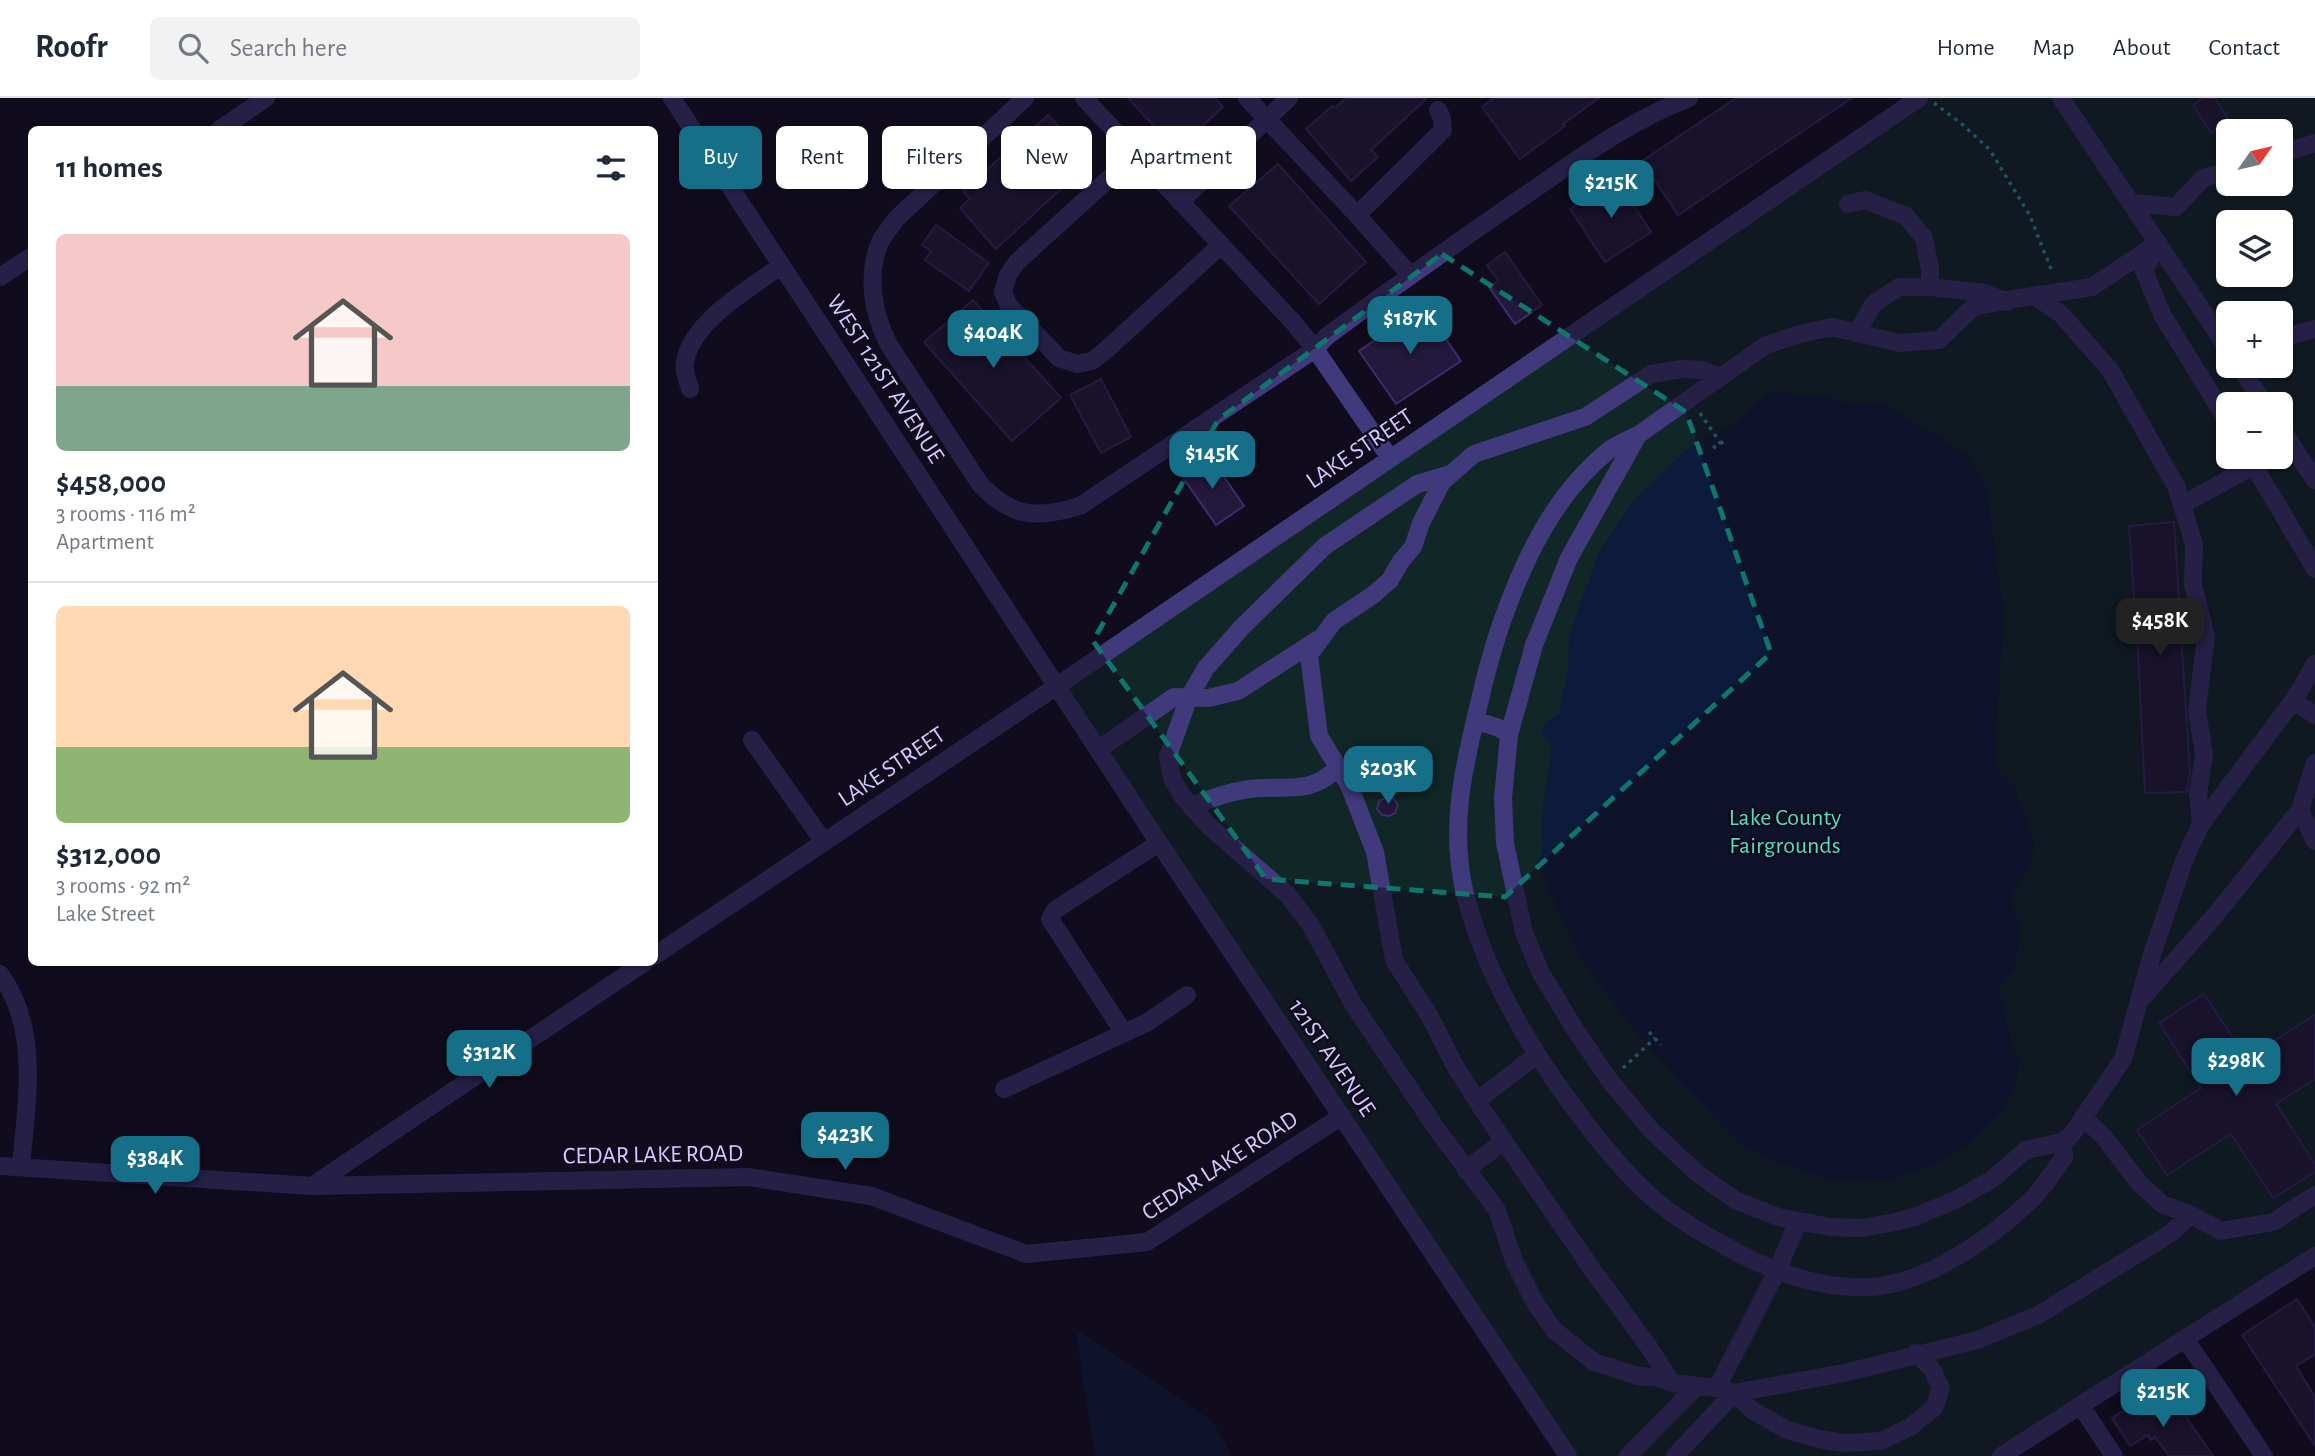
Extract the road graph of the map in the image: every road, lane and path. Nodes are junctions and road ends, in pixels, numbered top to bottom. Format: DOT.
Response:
graph roads {
  1 [pos="266,98"];
  2 [pos="672,98"];
  3 [pos="1026,98"];
  4 [pos="1084,98"];
  5 [pos="1247,98"];
  6 [pos="1289,98"];
  7 [pos="1689,98"];
  8 [pos="1919,98"];
  9 [pos="1928,98"];
  10 [pos="2063,99"];
  11 [pos="1438,110"];
  12 [pos="1267,119"];
  13 [pos="225,126"];
  14 [pos="1110,126"];
  15 [pos="2315,143"];
  16 [pos="2293,150"];
  17 [pos="2216,174"];
  18 [pos="1106,181"];
  19 [pos="1168,189"];
  20 [pos="1180,202"];
  21 [pos="2132,203"];
  22 [pos="1848,204"];
  23 [pos="1357,215"];
  24 [pos="2158,243"];
  25 [pos="1220,246"];
  26 [pos="28,259"];
  27 [pos="781,265"];
  28 [pos="1410,275"];
  29 [pos="0,277"];
  30 [pos="1930,287"];
  31 [pos="2060,292"];
  32 [pos="2035,296"];
  33 [pos="2007,302"];
  34 [pos="2315,329"];
  35 [pos="2216,331"];
  36 [pos="1857,333"];
  37 [pos="2293,335"];
  38 [pos="1315,349"];
  39 [pos="1720,377"];
  40 [pos="690,389"];
  41 [pos="2216,402"];
  42 [pos="1710,428"];
  43 [pos="1638,435"];
  44 [pos="1726,440"];
  45 [pos="1721,444"];
  46 [pos="1713,448"];
  47 [pos="2293,455"];
  48 [pos="1390,458"];
  49 [pos="2242,469"];
  50 [pos="2262,469"];
  51 [pos="1451,474"];
  52 [pos="2315,479"];
  53 [pos="2182,505"];
  54 [pos="2315,569"];
  55 [pos="1323,636"];
  56 [pos="2315,664"];
  57 [pos="1057,687"];
  58 [pos="1188,697"];
  59 [pos="2293,701"];
  60 [pos="2315,715"];
  61 [pos="1475,720"];
  62 [pos="1509,735"];
  63 [pos="752,740"];
  64 [pos="1098,750"];
  65 [pos="2315,763"];
  66 [pos="1338,768"];
  67 [pos="1191,807"];
  68 [pos="2300,810"];
  69 [pos="2201,824"];
  70 [pos="2315,841"];
  71 [pos="824,842"];
  72 [pos="1159,843"];
  73 [pos="658,953"];
  74 [pos="639,966"];
  75 [pos="0,974"];
  76 [pos="1187,995"];
  77 [pos="2139,1001"];
  78 [pos="1649,1032"];
  79 [pos="1124,1033"];
  80 [pos="1655,1038"];
  81 [pos="1661,1045"];
  82 [pos="1536,1055"];
  83 [pos="1610,1081"];
  84 [pos="1004,1089"];
  85 [pos="1477,1101"];
  86 [pos="1342,1116"];
  87 [pos="2083,1117"];
  88 [pos="1504,1141"];
  89 [pos="2062,1142"];
  90 [pos="0,1166"];
  91 [pos="21,1167"];
  92 [pos="1466,1170"];
  93 [pos="312,1186"];
  94 [pos="2315,1195"];
  95 [pos="2191,1215"];
  96 [pos="1798,1222"];
  97 [pos="2315,1256"];
  98 [pos="1777,1271"];
  99 [pos="2186,1340"];
  100 [pos="1916,1353"];
  101 [pos="1672,1383"];
  102 [pos="1697,1386"];
  103 [pos="1726,1391"];
  104 [pos="2081,1406"];
  105 [pos="1568,1456"];
  106 [pos="1628,1456"];
  107 [pos="1675,1456"];
  108 [pos="2001,1456"];
  109 [pos="2114,1456"];
  110 [pos="2264,1456"];
  1 -- 13 [label="street"];
  2 -- 27 [label="street, WEST 121ST AVENUE"];
  3 -- 38 [label="street"];
  4 -- 14 [label="street"];
  5 -- 12 [label="street"];
  6 -- 12 [label="street"];
  7 -- 28 [label="street"];
  8 -- 48 [label="street, LAKE STREET"];
  9 -- 31 [label="path"];
  10 -- 21 [label="street"];
  11 -- 23 [label="street"];
  12 -- 20 [label="street"];
  12 -- 23 [label="street"];
  15 -- 16 [label="street"];
  17 -- 21 [label="street"];
  18 -- 25 [label="street"];
  19 -- 20 [label="street"];
  20 -- 25 [label="street"];
  21 -- 24 [label="street"];
  22 -- 30 [label="street"];
  23 -- 28 [label="street"];
  24 -- 31 [label="street"];
  24 -- 35 [label="street"];
  24 -- 41 [label="street"];
  25 -- 38 [label="street"];
  26 -- 29 [label="street"];
  27 -- 40 [label="street"];
  27 -- 57 [label="street, WEST 121ST AVENUE"];
  28 -- 38 [label="street"];
  30 -- 33 [label="street"];
  30 -- 36 [label="street"];
  31 -- 32 [label="street"];
  32 -- 33 [label="street"];
  32 -- 53 [label="street"];
  33 -- 36 [label="street"];
  34 -- 37 [label="street"];
  36 -- 39 [label="street"];
  38 -- 48 [label="street"];
  39 -- 43 [label="street"];
  39 -- 51 [label="street"];
  42 -- 45 [label="path"];
  43 -- 61 [label="street"];
  43 -- 62 [label="street"];
  44 -- 45 [label="path"];
  45 -- 46 [label="path"];
  47 -- 52 [label="street"];
  48 -- 57 [label="street, LAKE STREET"];
  49 -- 53 [label="street"];
  50 -- 54 [label="street"];
  51 -- 55 [label="street"];
  51 -- 58 [label="street"];
  53 -- 69 [label="street"];
  55 -- 58 [label="street"];
  55 -- 66 [label="street"];
  56 -- 59 [label="street"];
  57 -- 64 [label="street, 121ST AVENUE"];
  57 -- 71 [label="street, LAKE STREET"];
  58 -- 64 [label="street"];
  58 -- 67 [label="street"];
  59 -- 60 [label="street"];
  59 -- 69 [label="street"];
  61 -- 62 [label="street"];
  61 -- 82 [label="street"];
  62 -- 83 [label="street"];
  63 -- 71 [label="street"];
  64 -- 72 [label="street, 121ST AVENUE"];
  65 -- 68 [label="street"];
  66 -- 67 [label="street"];
  66 -- 85 [label="street"];
  67 -- 92 [label="street"];
  68 -- 70 [label="street"];
  68 -- 77 [label="street"];
  69 -- 77 [label="street"];
  71 -- 73 [label="street, LAKE STREET"];
  72 -- 79 [label="street"];
  72 -- 86 [label="street, 121ST AVENUE"];
  74 -- 93 [label="street"];
  75 -- 91 [label="street"];
  76 -- 79 [label="street"];
  77 -- 87 [label="street"];
  78 -- 80 [label="path"];
  79 -- 84 [label="street"];
  80 -- 81 [label="path"];
  80 -- 83 [label="path"];
  82 -- 85 [label="street"];
  82 -- 98 [label="street"];
  83 -- 96 [label="street"];
  85 -- 88 [label="street"];
  86 -- 93 [label="street, CEDAR LAKE ROAD"];
  86 -- 105 [label="street, 121ST AVENUE"];
  87 -- 89 [label="street"];
  87 -- 95 [label="street"];
  88 -- 92 [label="street"];
  88 -- 101 [label="street"];
  89 -- 96 [label="street"];
  89 -- 98 [label="street"];
  90 -- 91 [label="street, CEDAR LAKE ROAD"];
  91 -- 93 [label="street, CEDAR LAKE ROAD"];
  92 -- 101 [label="street"];
  94 -- 95 [label="street"];
  95 -- 100 [label="street"];
  96 -- 98 [label="street"];
  97 -- 99 [label="street"];
  98 -- 103 [label="street"];
  99 -- 104 [label="street"];
  99 -- 110 [label="street"];
  100 -- 103 [label="street"];
  100 -- 103 [label="street"];
  101 -- 102 [label="street"];
  102 -- 103 [label="street"];
  102 -- 106 [label="street"];
  103 -- 107 [label="street"];
  104 -- 108 [label="street"];
  104 -- 109 [label="street"];
}
